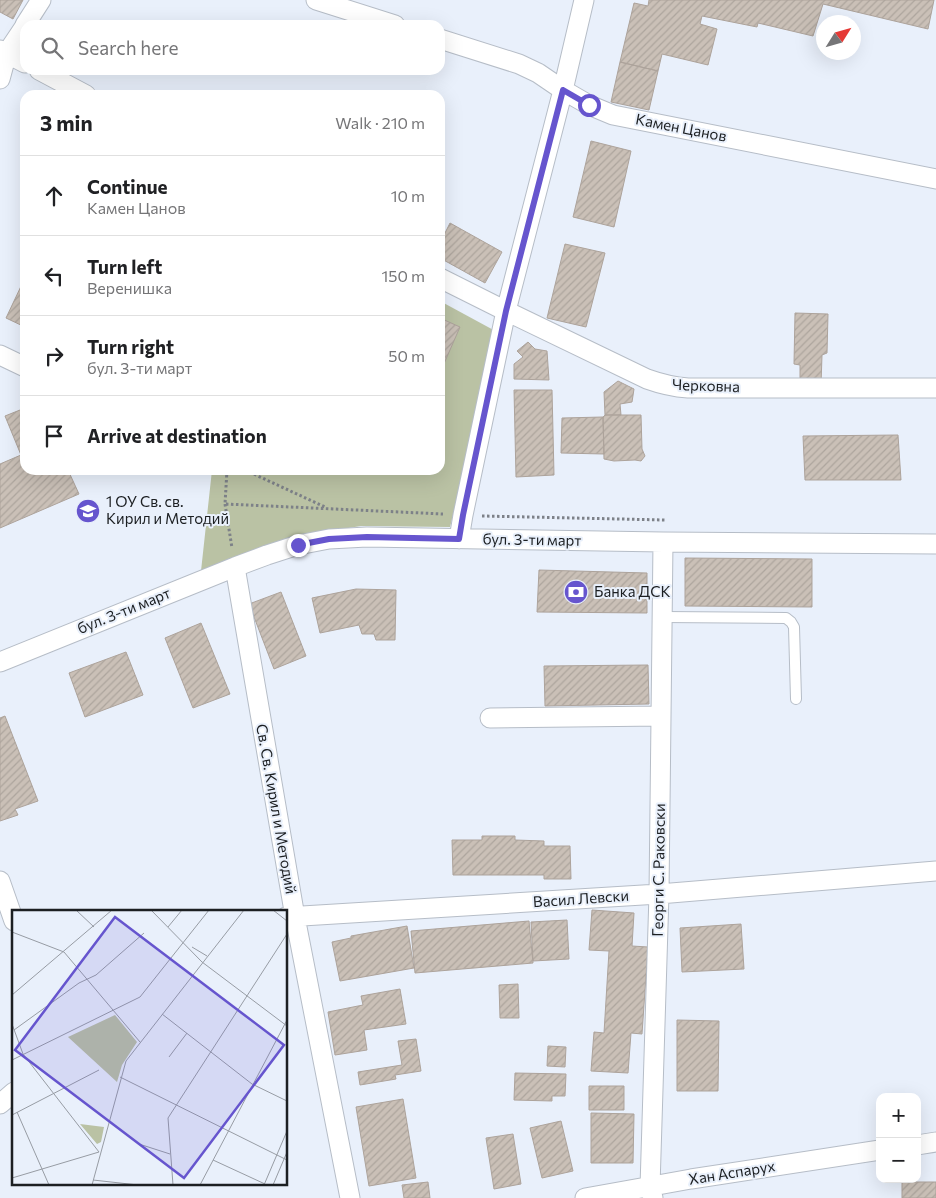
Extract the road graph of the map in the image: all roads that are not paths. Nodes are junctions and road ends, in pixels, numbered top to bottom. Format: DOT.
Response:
graph roads {
  1 [pos="41,0"];
  2 [pos="316,0"];
  3 [pos="584,0"];
  4 [pos="28,20"];
  5 [pos="379,20"];
  6 [pos="20,31"];
  7 [pos="445,41"];
  8 [pos="4,51"];
  9 [pos="20,59"];
  10 [pos="48,75"];
  11 [pos="0,79"];
  12 [pos="77,90"];
  13 [pos="563,90"];
  14 [pos="936,179"];
  15 [pos="445,280"];
  16 [pos="506,311"];
  17 [pos="0,355"];
  18 [pos="20,364"];
  19 [pos="936,388"];
  20 [pos="459,539"];
  21 [pos="663,542"];
  22 [pos="936,544"];
  23 [pos="235,566"];
  24 [pos="663,617"];
  25 [pos="0,662"];
  26 [pos="796,699"];
  27 [pos="661,716"];
  28 [pos="490,718"];
  29 [pos="936,871"];
  30 [pos="0,881"];
  31 [pos="658,894"];
  32 [pos="12,915"];
  33 [pos="290,917"];
  34 [pos="12,1094"];
  35 [pos="0,1104"];
  36 [pos="936,1142"];
  37 [pos="921,1144"];
  38 [pos="876,1151"];
  39 [pos="652,1192"];
  40 [pos="350,1198"];
  41 [pos="585,1198"];
  1 -- 4 [label="street"];
  2 -- 5 [label="street"];
  3 -- 13 [label="street"];
  6 -- 8 [label="street"];
  7 -- 13 [label="street, Камен Цанов"];
  8 -- 9 [label="street"];
  8 -- 11 [label="street"];
  10 -- 12 [label="street"];
  13 -- 14 [label="street, Камен Цанов"];
  13 -- 16 [label="street"];
  15 -- 16 [label="street, Черковна"];
  16 -- 19 [label="street, Черковна"];
  16 -- 20 [label="street"];
  17 -- 18 [label="street"];
  20 -- 21 [label="street, бул. 3-ти март"];
  20 -- 23 [label="street, бул. 3-ти март"];
  21 -- 22 [label="street, бул. 3-ти март"];
  21 -- 24 [label="street, Георги С. Раковски"];
  23 -- 25 [label="street, бул. 3-ти март"];
  23 -- 33 [label="street, Св. Св. Кирил и Методий"];
  24 -- 26 [label="lane"];
  24 -- 27 [label="street, Георги С. Раковски"];
  27 -- 28 [label="street"];
  27 -- 31 [label="street, Георги С. Раковски"];
  29 -- 31 [label="street, Васил Левски"];
  30 -- 32 [label="street"];
  31 -- 33 [label="street, Васил Левски"];
  31 -- 39 [label="street, Георги С. Раковски"];
  33 -- 40 [label="street, Св. Св. Кирил и Методий"];
  34 -- 35 [label="street"];
  36 -- 37 [label="street"];
  38 -- 39 [label="street, Хан Аспарух"];
  39 -- 41 [label="street, Хан Аспарух"];
}
